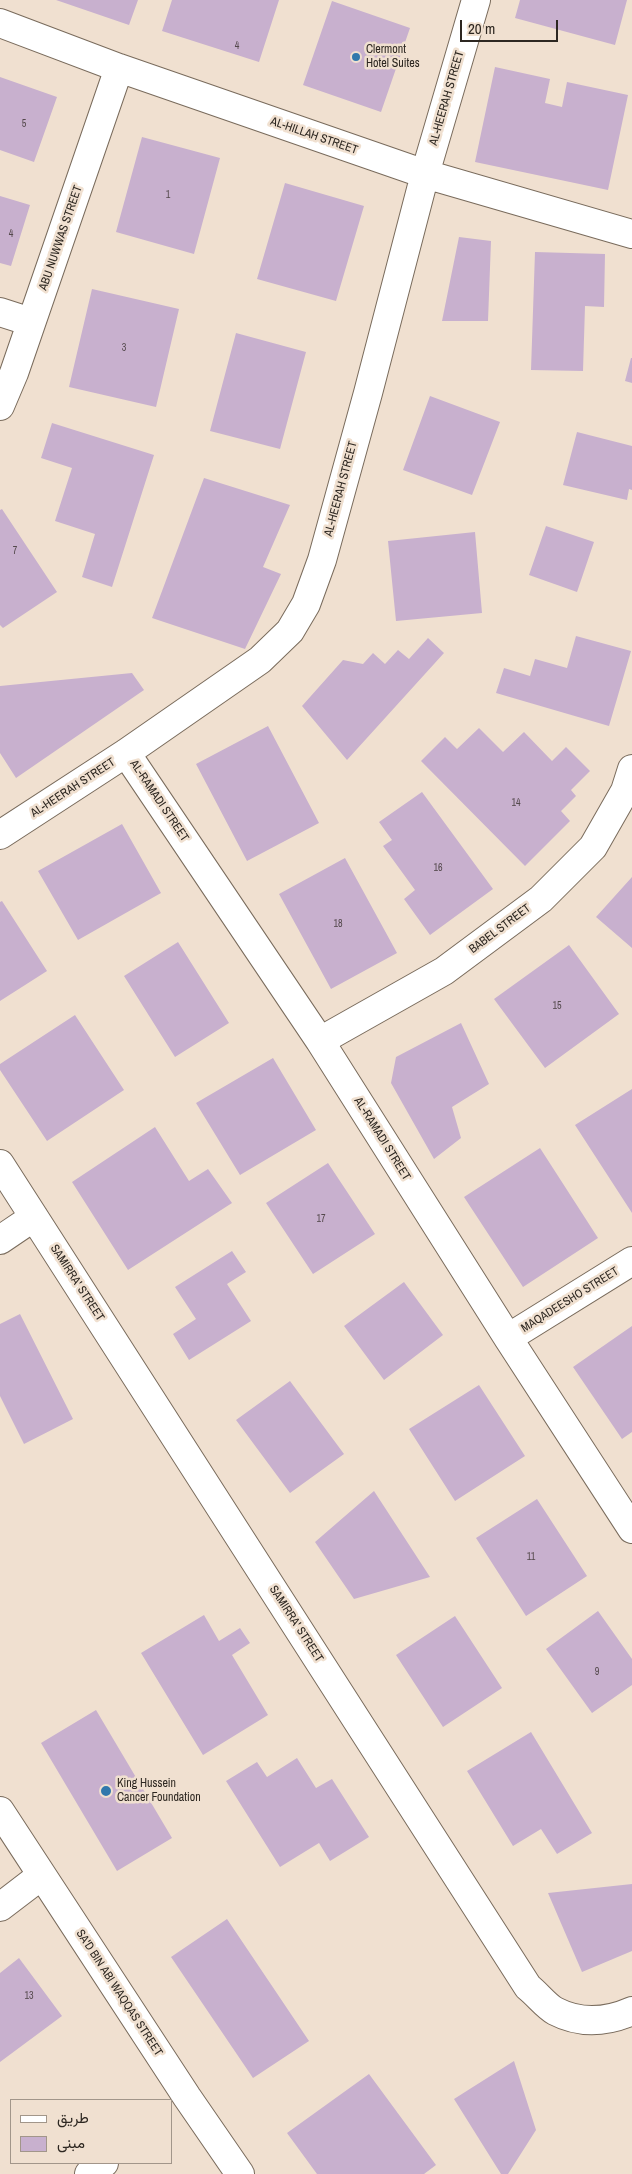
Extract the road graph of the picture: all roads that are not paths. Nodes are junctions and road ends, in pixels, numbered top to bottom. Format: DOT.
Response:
graph roads {
  1 [pos="476,0"];
  2 [pos="0,23"];
  3 [pos="119,68"];
  4 [pos="425,174"];
  5 [pos="632,234"];
  6 [pos="0,312"];
  7 [pos="31,322"];
  8 [pos="0,406"];
  9 [pos="126,753"];
  10 [pos="632,769"];
  11 [pos="0,836"];
  12 [pos="320,1041"];
  13 [pos="0,1164"];
  14 [pos="34,1217"];
  15 [pos="0,1240"];
  16 [pos="632,1261"];
  17 [pos="508,1338"];
  18 [pos="632,1529"];
  19 [pos="0,1811"];
  20 [pos="42,1875"];
  21 [pos="0,1907"];
  22 [pos="632,2011"];
  23 [pos="179,2103"];
  24 [pos="103,2164"];
  25 [pos="89,2174"];
  26 [pos="240,2174"];
  1 -- 4 [label="street, AL-HEERAH STREET"];
  2 -- 3 [label="street, AL-HILLAH STREET"];
  3 -- 4 [label="street, AL-HILLAH STREET"];
  3 -- 7 [label="street, ABU NUWWAS STREET"];
  4 -- 5 [label="street, AL-HILLAH STREET"];
  4 -- 9 [label="street, AL-HEERAH STREET"];
  6 -- 7 [label="street"];
  7 -- 8 [label="street, ABU NUWWAS STREET"];
  9 -- 11 [label="street, AL-HEERAH STREET"];
  9 -- 12 [label="street, AL-RAMADI STREET"];
  10 -- 12 [label="street, BABEL STREET"];
  12 -- 17 [label="street, AL-RAMADI STREET"];
  13 -- 14 [label="street, SAMIRRA' STREET"];
  14 -- 15 [label="street"];
  14 -- 22 [label="street, SAMIRRA' STREET"];
  16 -- 17 [label="street, MAQADEESHO STREET"];
  17 -- 18 [label="street, AL-RAMADI STREET"];
  19 -- 20 [label="street, SA'D BIN ABI WAQQAS STREET"];
  20 -- 21 [label="street"];
  20 -- 23 [label="street, SA'D BIN ABI WAQQAS STREET"];
  23 -- 26 [label="street, SA'D BIN ABI WAQQAS STREET"];
  24 -- 25 [label="street"];
}
